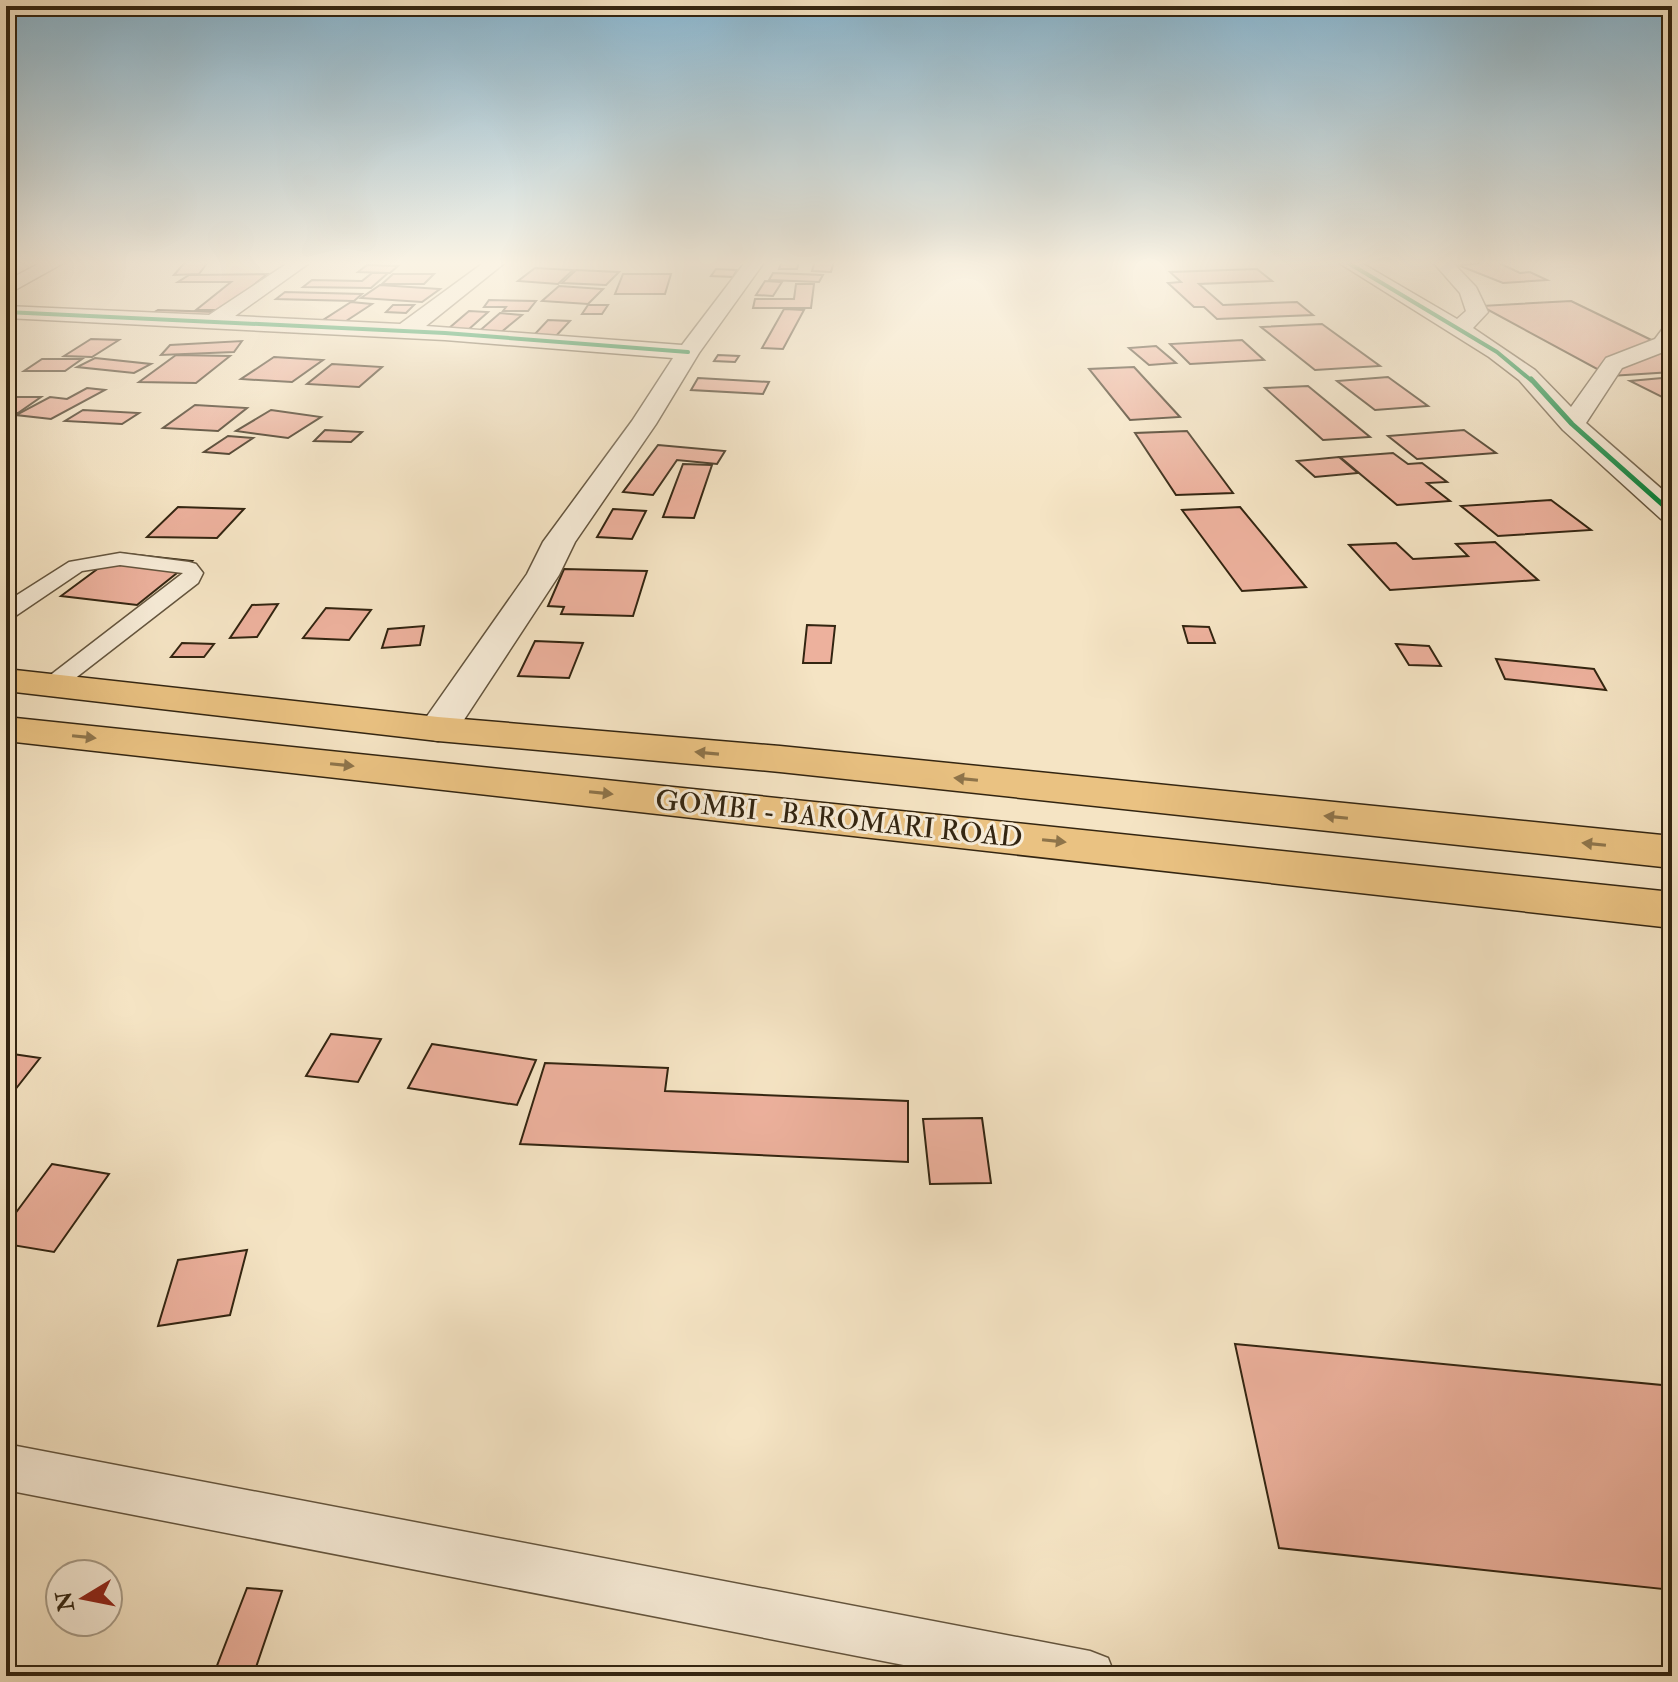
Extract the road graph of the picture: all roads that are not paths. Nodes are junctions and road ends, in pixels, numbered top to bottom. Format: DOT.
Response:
graph roads {
  1 [pos="510,339"];
  2 [pos="697,339"];
  3 [pos="1475,339"];
  4 [pos="1666,339"];
  5 [pos="1672,348"];
  6 [pos="688,352"];
  7 [pos="1641,354"];
  8 [pos="1572,424"];
  9 [pos="1672,482"];
  10 [pos="1638,484"];
  11 [pos="1672,513"];
  12 [pos="6,612"];
  13 [pos="6,680"];
  14 [pos="52,685"];
  15 [pos="6,729"];
  16 [pos="438,729"];
  17 [pos="1672,852"];
  18 [pos="1672,910"];
  19 [pos="6,1467"];
  20 [pos="1090,1676"];
  1 -- 6 [label="street"];
  2 -- 6 [label="street"];
  3 -- 8 [label="street"];
  4 -- 7 [label="street"];
  5 -- 7 [label="street"];
  6 -- 16 [label="street"];
  7 -- 8 [label="street"];
  8 -- 10 [label="street"];
  9 -- 10 [label="street"];
  10 -- 11 [label="street"];
  12 -- 14 [label="lane"];
  13 -- 14 [label="main road, GOMBI - BAROMARI ROAD"];
  14 -- 16 [label="main road, GOMBI - BAROMARI ROAD"];
  15 -- 18 [label="main road, GOMBI - BAROMARI ROAD, one-way"];
  17 -- 16 [label="main road, GOMBI - BAROMARI ROAD, one-way"];
  19 -- 20 [label="lane"];
}
